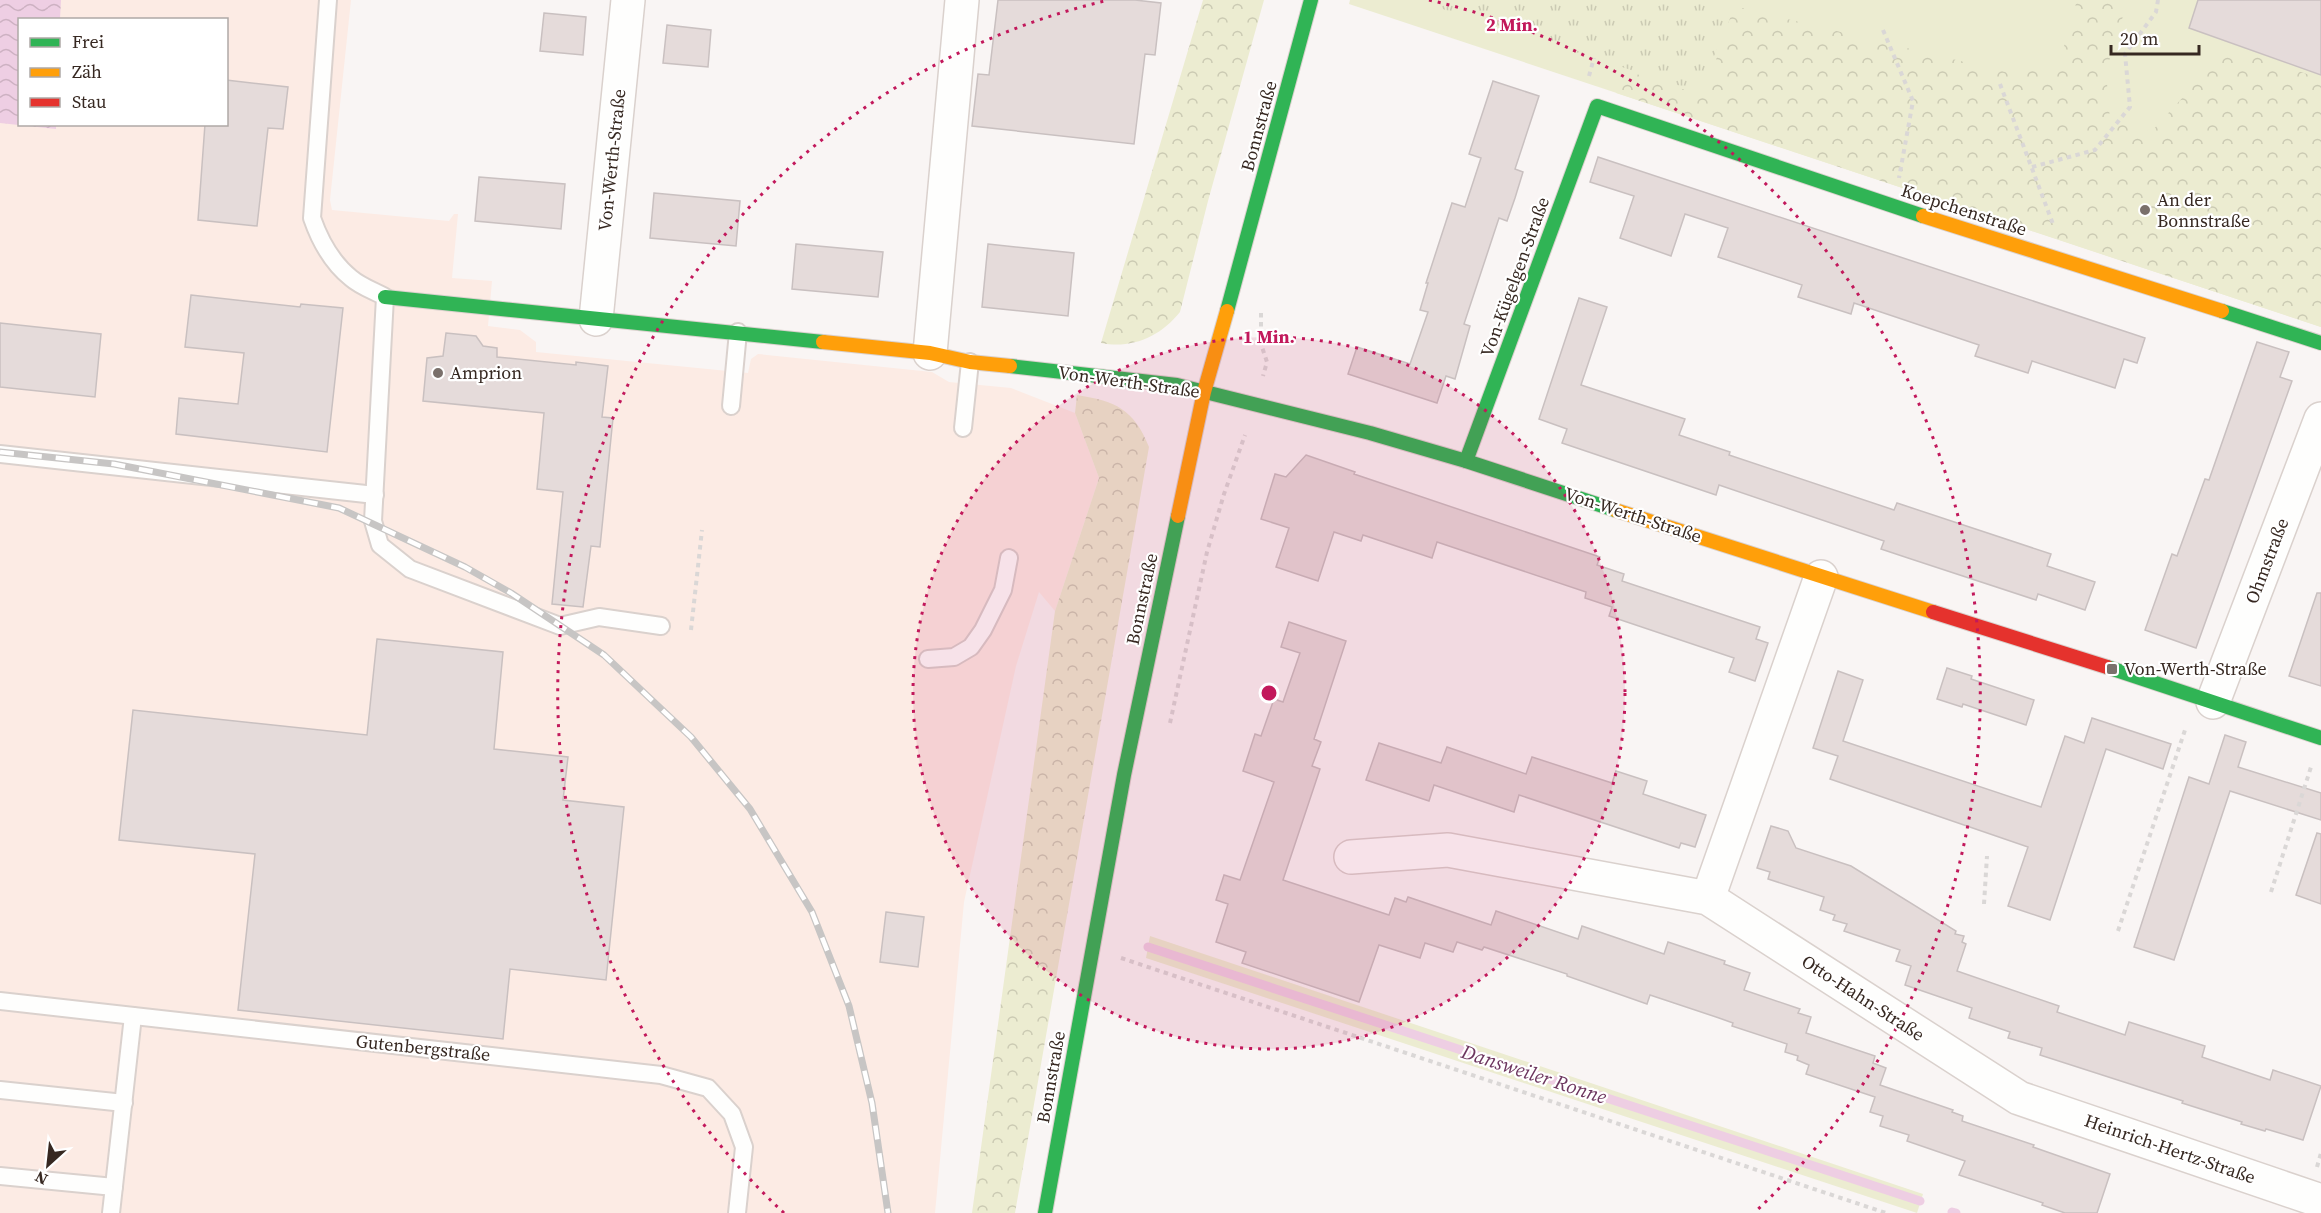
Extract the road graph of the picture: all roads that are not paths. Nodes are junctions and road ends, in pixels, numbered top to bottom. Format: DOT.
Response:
graph roads {
  1 [pos="328,0"];
  2 [pos="628,0"];
  3 [pos="962,0"];
  4 [pos="1311,0"];
  5 [pos="1597,106"];
  6 [pos="385,297"];
  7 [pos="596,319"];
  8 [pos="738,332"];
  9 [pos="2321,343"];
  10 [pos="930,353"];
  11 [pos="970,362"];
  12 [pos="1204,392"];
  13 [pos="731,406"];
  14 [pos="2321,419"];
  15 [pos="963,428"];
  16 [pos="0,454"];
  17 [pos="1466,461"];
  18 [pos="375,495"];
  19 [pos="1009,558"];
  20 [pos="1821,577"];
  21 [pos="661,626"];
  22 [pos="928,659"];
  23 [pos="2204,700"];
  24 [pos="2321,739"];
  25 [pos="1351,857"];
  26 [pos="1708,898"];
  27 [pos="0,1001"];
  28 [pos="133,1016"];
  29 [pos="0,1090"];
  30 [pos="2019,1098"];
  31 [pos="124,1103"];
  32 [pos="0,1176"];
  33 [pos="114,1187"];
  34 [pos="2321,1201"];
  35 [pos="111,1213"];
  36 [pos="737,1213"];
  37 [pos="1045,1213"];
  1 -- 6 [label="lane"];
  2 -- 7 [label="street, Von-Werth-Straße"];
  3 -- 10 [label="street"];
  4 -- 12 [label="street, Bonnstraße"];
  5 -- 9 [label="street, Koepchenstraße"];
  5 -- 17 [label="street, Von-Kügelgen-Straße"];
  6 -- 7 [label="street, Von-Werth-Straße"];
  6 -- 18 [label="lane"];
  7 -- 8 [label="street, Von-Werth-Straße"];
  8 -- 10 [label="street, Von-Werth-Straße"];
  8 -- 13 [label="lane"];
  10 -- 11 [label="street, Von-Werth-Straße"];
  11 -- 12 [label="street, Von-Werth-Straße"];
  11 -- 15 [label="lane"];
  12 -- 17 [label="street, Von-Werth-Straße"];
  12 -- 37 [label="street, Bonnstraße"];
  14 -- 23 [label="street, Ohmstraße"];
  16 -- 18 [label="lane"];
  17 -- 20 [label="street, Von-Werth-Straße"];
  18 -- 21 [label="lane"];
  19 -- 22 [label="lane"];
  20 -- 23 [label="street, Von-Werth-Straße"];
  20 -- 26 [label="street"];
  23 -- 24 [label="street, Von-Werth-Straße"];
  25 -- 26 [label="street, Otto-Hahn-Straße"];
  26 -- 30 [label="street, Otto-Hahn-Straße"];
  27 -- 28 [label="lane, Gutenbergstraße"];
  28 -- 31 [label="lane"];
  28 -- 36 [label="lane, Gutenbergstraße"];
  29 -- 31 [label="lane"];
  30 -- 34 [label="street, Heinrich-Hertz-Straße"];
  31 -- 33 [label="lane"];
  32 -- 33 [label="lane"];
  33 -- 35 [label="lane"];
}
